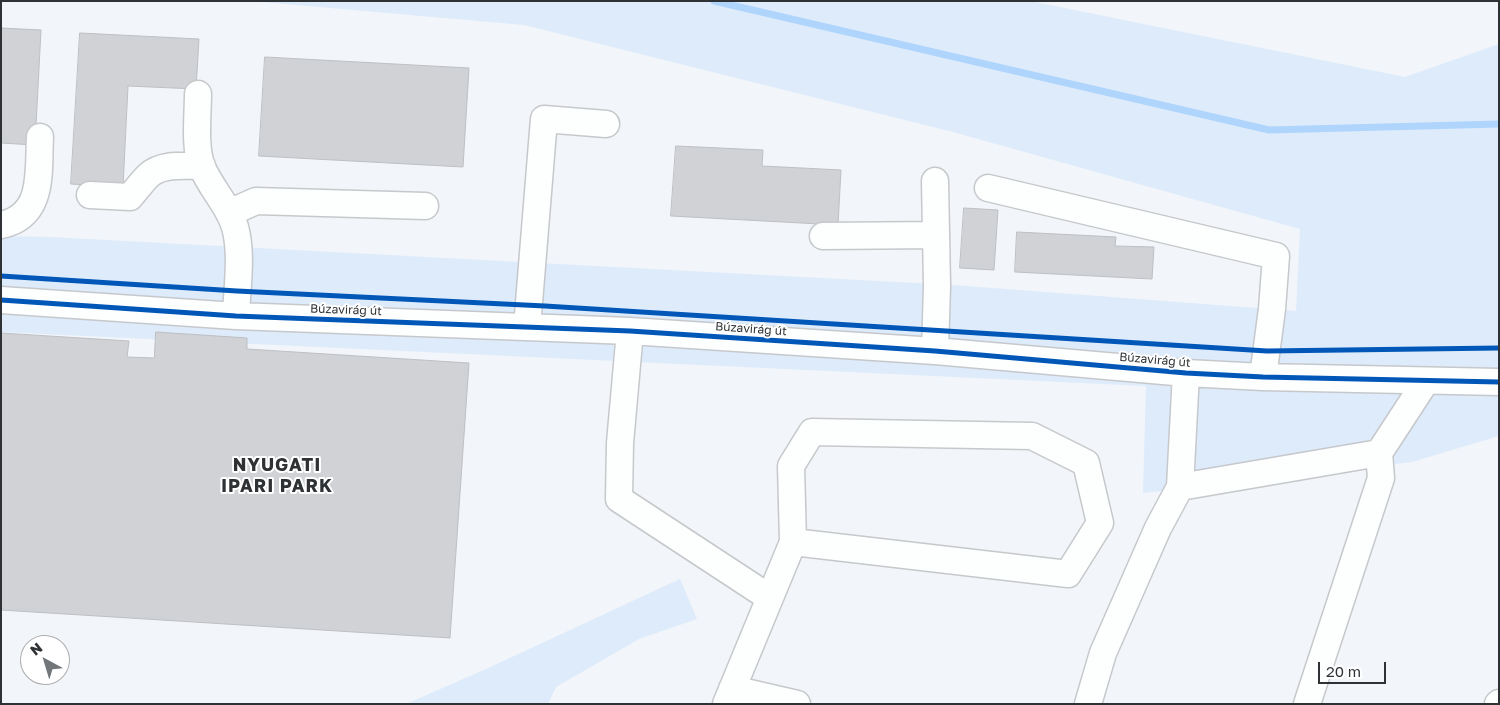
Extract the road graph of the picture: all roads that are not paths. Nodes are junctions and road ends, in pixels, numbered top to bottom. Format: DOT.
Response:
graph roads {
  1 [pos="198,94"];
  2 [pos="606,124"];
  3 [pos="40,137"];
  4 [pos="202,166"];
  5 [pos="935,181"];
  6 [pos="988,188"];
  7 [pos="90,194"];
  8 [pos="425,206"];
  9 [pos="229,213"];
  10 [pos="1,225"];
  11 [pos="936,235"];
  12 [pos="823,236"];
  13 [pos="1,300"];
  14 [pos="236,316"];
  15 [pos="527,327"];
  16 [pos="630,331"];
  17 [pos="935,351"];
  18 [pos="1186,373"];
  19 [pos="1263,377"];
  20 [pos="1426,381"];
  21 [pos="1499,382"];
  22 [pos="1379,453"];
  23 [pos="1180,487"];
  24 [pos="793,542"];
  25 [pos="770,598"];
  26 [pos="729,696"];
  27 [pos="797,704"];
  28 [pos="1088,704"];
  29 [pos="1307,704"];
  1 -- 4 [label="street"];
  2 -- 15 [label="street"];
  3 -- 10 [label="street"];
  4 -- 7 [label="street"];
  4 -- 9 [label="street"];
  5 -- 11 [label="street"];
  6 -- 19 [label="street"];
  8 -- 9 [label="street"];
  9 -- 14 [label="street"];
  11 -- 12 [label="street"];
  11 -- 17 [label="street"];
  13 -- 14 [label="street, Búzavirág út"];
  14 -- 15 [label="street, Búzavirág út"];
  15 -- 16 [label="street, Búzavirág út"];
  16 -- 17 [label="street, Búzavirág út"];
  16 -- 25 [label="street"];
  17 -- 18 [label="street, Búzavirág út"];
  18 -- 19 [label="street, Búzavirág út"];
  18 -- 23 [label="street"];
  19 -- 20 [label="street, Búzavirág út"];
  20 -- 21 [label="street, Búzavirág út"];
  20 -- 22 [label="street"];
  22 -- 23 [label="street"];
  22 -- 29 [label="street"];
  23 -- 28 [label="street"];
  24 -- 24 [label="street"];
  24 -- 25 [label="street"];
  25 -- 26 [label="street"];
  26 -- 27 [label="street"];
}
